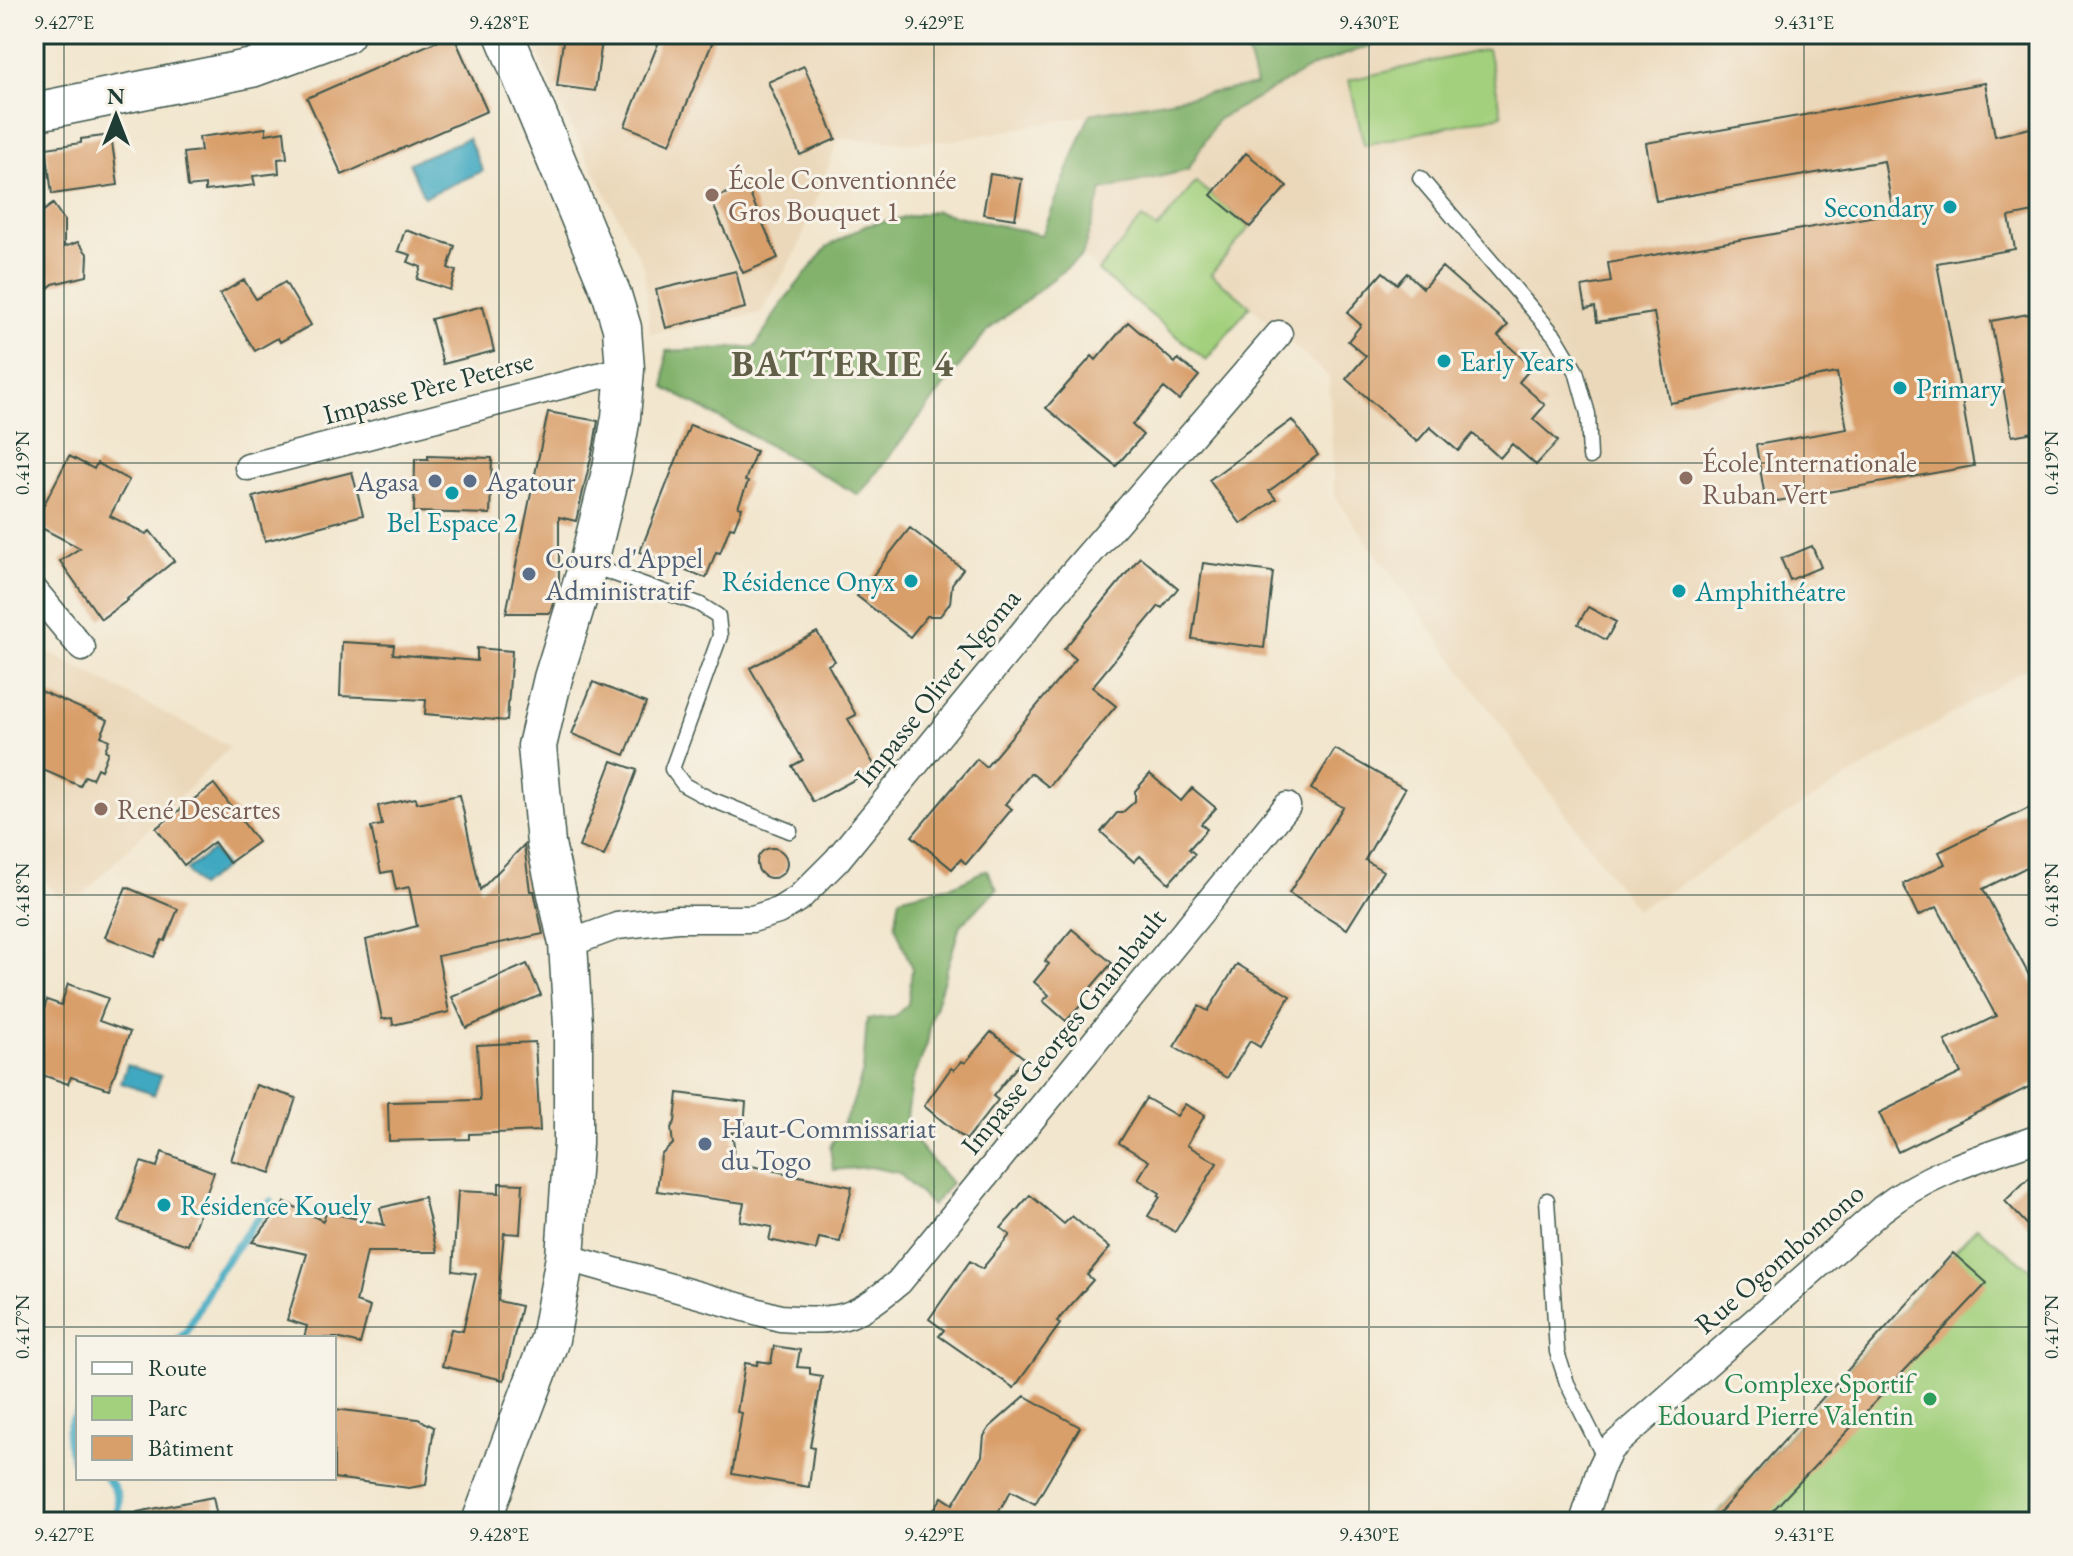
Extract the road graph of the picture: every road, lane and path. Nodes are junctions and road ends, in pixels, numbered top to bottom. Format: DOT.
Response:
graph roads {
  1 [pos="504,34"];
  2 [pos="342,35"];
  3 [pos="34,112"];
  4 [pos="1420,178"];
  5 [pos="1279,334"];
  6 [pos="625,369"];
  7 [pos="1590,457"];
  8 [pos="248,467"];
  9 [pos="588,565"];
  10 [pos="34,590"];
  11 [pos="82,648"];
  12 [pos="1287,806"];
  13 [pos="790,831"];
  14 [pos="568,944"];
  15 [pos="2039,1138"];
  16 [pos="1547,1200"];
  17 [pos="565,1257"];
  18 [pos="1605,1459"];
  19 [pos="481,1522"];
  20 [pos="1583,1522"];
  1 -- 6 [label="street"];
  2 -- 3 [label="street"];
  4 -- 7 [label="lane"];
  5 -- 14 [label="street, Impasse Oliver Ngoma"];
  6 -- 8 [label="street, Impasse Père Peterse"];
  6 -- 9 [label="street"];
  9 -- 13 [label="lane"];
  9 -- 14 [label="street"];
  10 -- 11 [label="street"];
  12 -- 17 [label="street, Impasse Georges Gnambault"];
  14 -- 17 [label="street"];
  15 -- 18 [label="street, Rue Ogombomono"];
  16 -- 18 [label="lane"];
  17 -- 19 [label="street"];
  18 -- 20 [label="street, Rue Ogombomono"];
}
